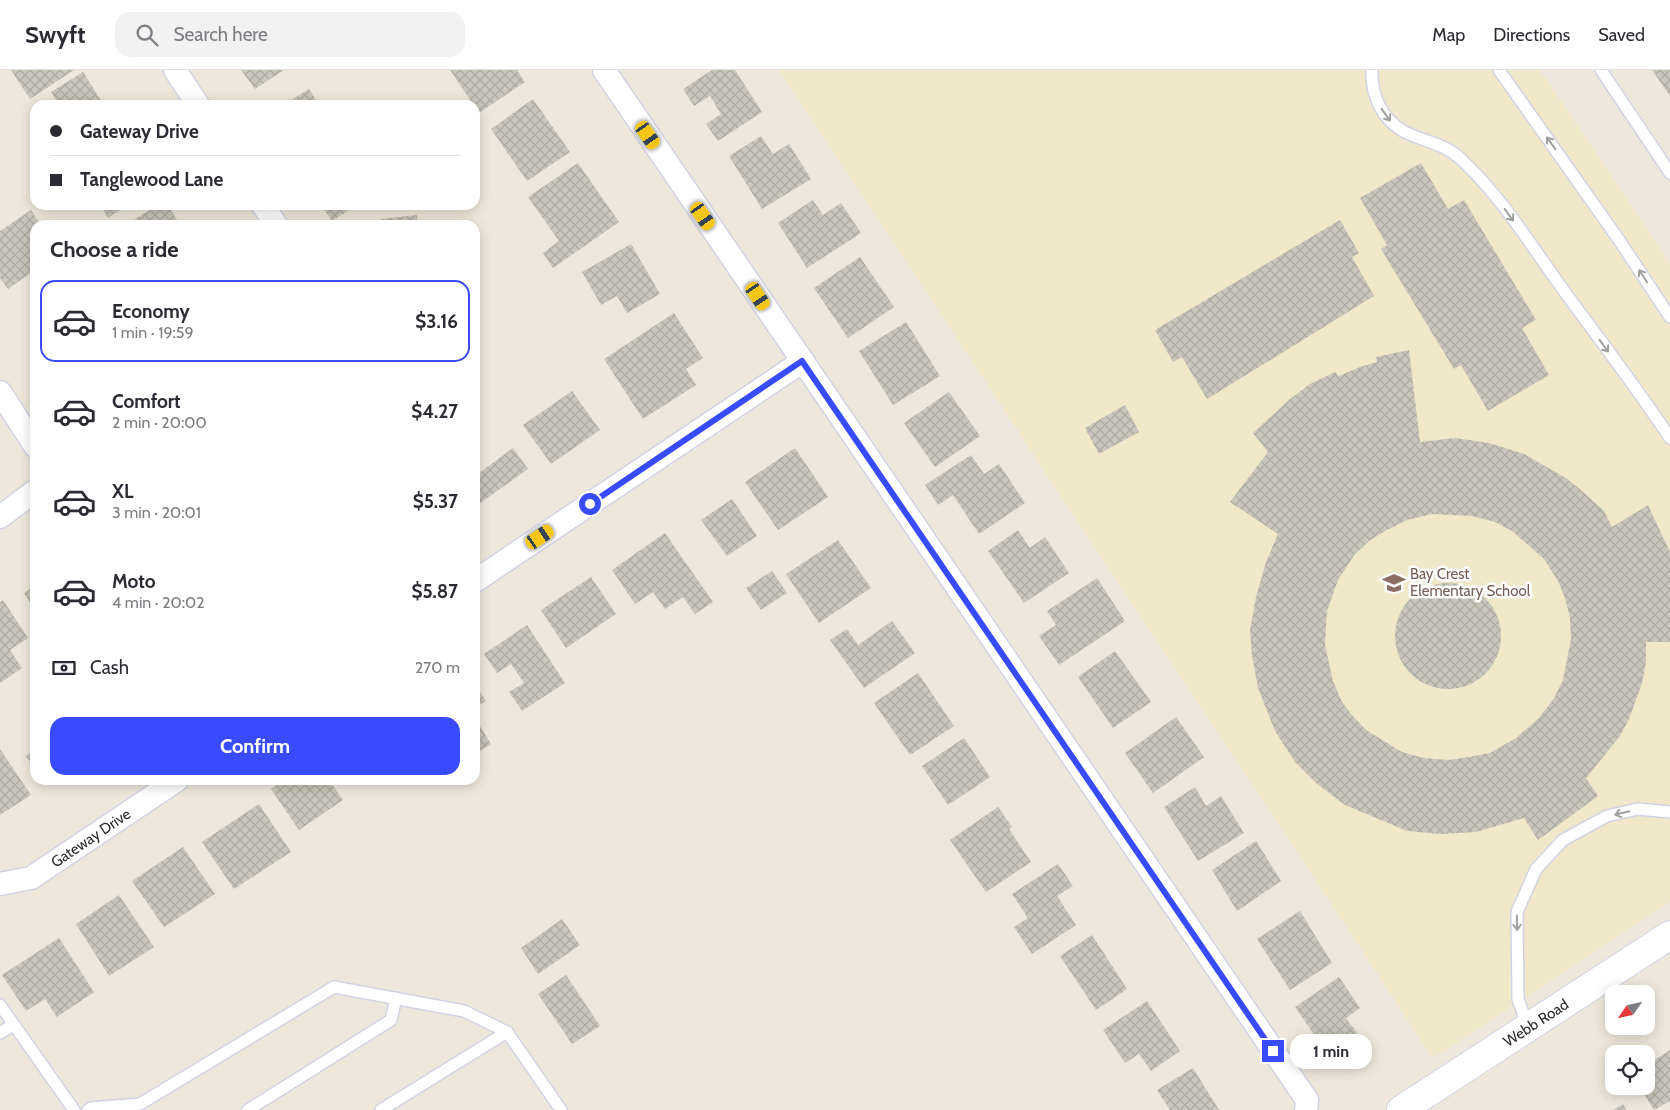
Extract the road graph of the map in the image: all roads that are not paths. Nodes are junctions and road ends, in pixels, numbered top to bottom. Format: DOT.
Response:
graph roads {
  1 [pos="175,70"];
  2 [pos="604,70"];
  3 [pos="1372,70"];
  4 [pos="1499,70"];
  5 [pos="1602,70"];
  6 [pos="195,100"];
  7 [pos="1670,173"];
  8 [pos="1670,317"];
  9 [pos="802,361"];
  10 [pos="0,392"];
  11 [pos="30,438"];
  12 [pos="1670,438"];
  13 [pos="30,495"];
  14 [pos="0,518"];
  15 [pos="480,577"];
  16 [pos="170,785"];
  17 [pos="1670,812"];
  18 [pos="0,884"];
  19 [pos="1670,935"];
  20 [pos="396,998"];
  21 [pos="0,1006"];
  22 [pos="13,1024"];
  23 [pos="1528,1028"];
  24 [pos="507,1032"];
  25 [pos="0,1033"];
  26 [pos="140,1104"];
  27 [pos="1409,1108"];
  28 [pos="74,1110"];
  29 [pos="88,1110"];
  30 [pos="152,1110"];
  31 [pos="248,1110"];
  32 [pos="381,1110"];
  33 [pos="561,1110"];
  34 [pos="1306,1110"];
  1 -- 6 [label="street"];
  2 -- 9 [label="street"];
  3 -- 12 [label="lane, one-way"];
  8 -- 4 [label="lane, one-way"];
  5 -- 7 [label="lane"];
  9 -- 15 [label="street"];
  9 -- 34 [label="street"];
  10 -- 11 [label="street"];
  13 -- 14 [label="street"];
  16 -- 18 [label="street, Gateway Drive"];
  17 -- 23 [label="lane, one-way"];
  19 -- 23 [label="street, Webb Road"];
  20 -- 24 [label="lane"];
  20 -- 26 [label="lane"];
  20 -- 31 [label="lane"];
  21 -- 22 [label="lane"];
  22 -- 25 [label="lane"];
  22 -- 28 [label="lane"];
  23 -- 27 [label="street, Webb Road"];
  24 -- 32 [label="lane"];
  24 -- 33 [label="lane"];
  26 -- 29 [label="lane"];
  26 -- 30 [label="lane"];
}
